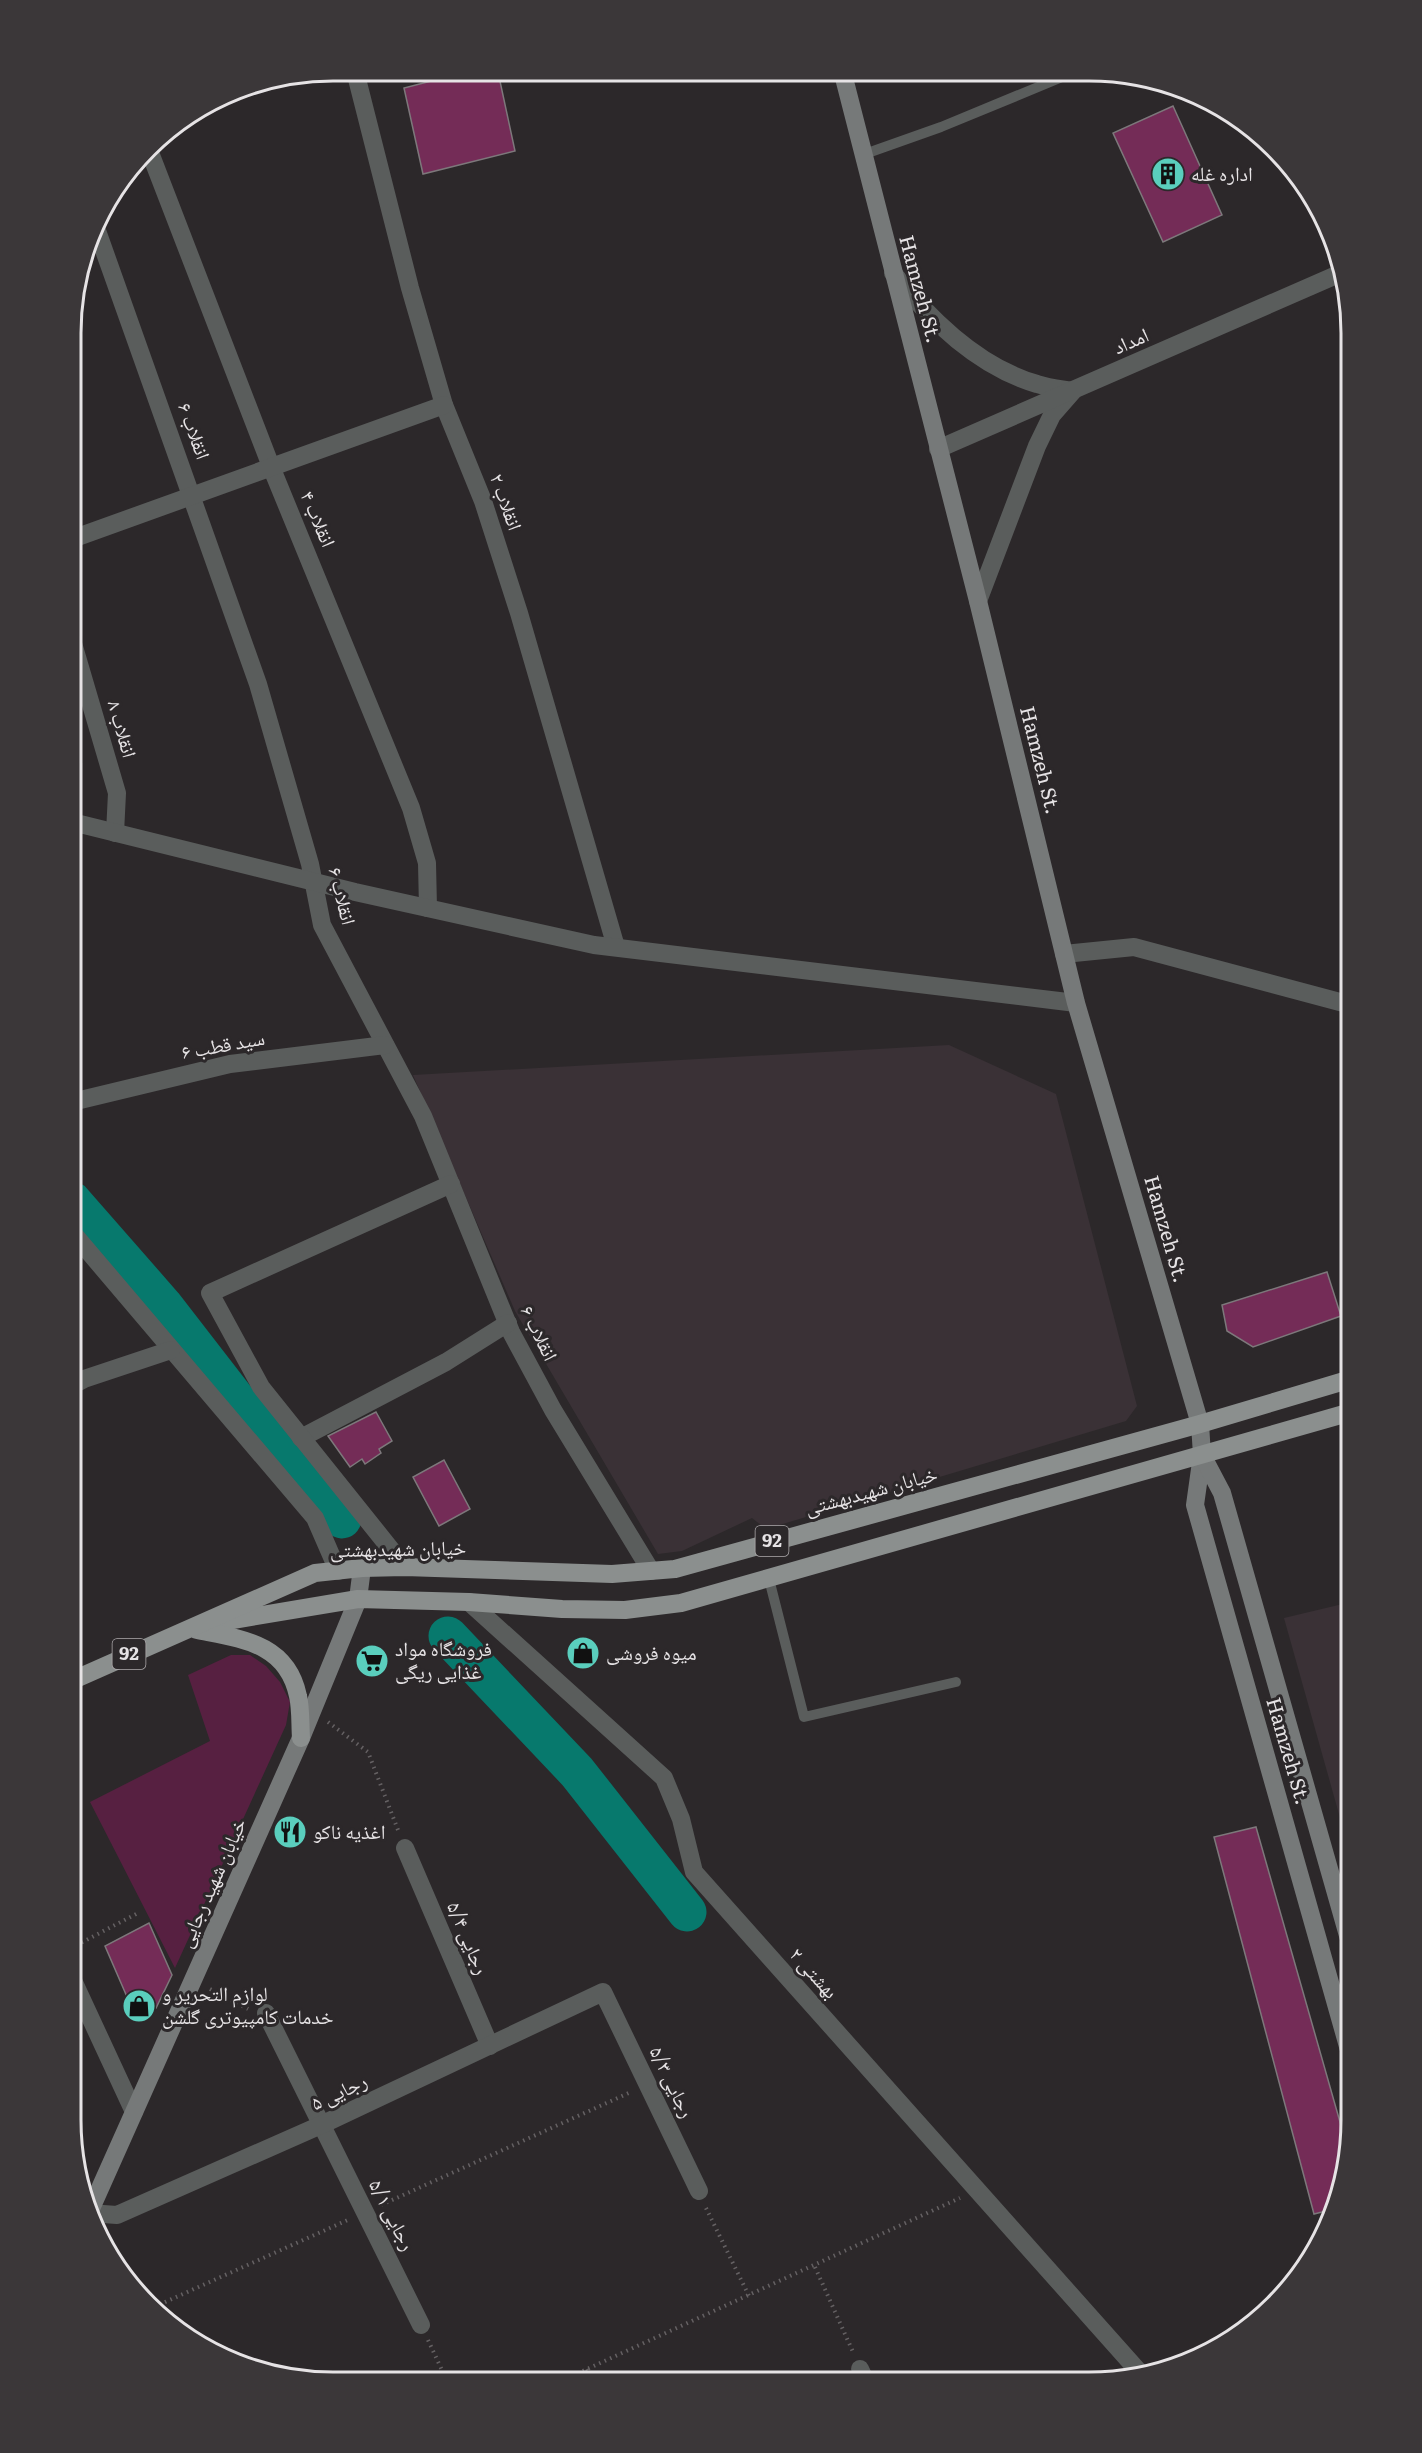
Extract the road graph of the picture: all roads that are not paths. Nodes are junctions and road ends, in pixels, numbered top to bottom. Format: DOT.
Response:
graph roads {
  1 [pos="358,81"];
  2 [pos="845,81"];
  3 [pos="1052,81"];
  4 [pos="862,154"];
  5 [pos="152,158"];
  6 [pos="100,238"];
  7 [pos="892,272"];
  8 [pos="1334,276"];
  9 [pos="1073,391"];
  10 [pos="444,405"];
  11 [pos="938,449"];
  12 [pos="272,469"];
  13 [pos="194,497"];
  14 [pos="81,536"];
  15 [pos="978,601"];
  16 [pos="81,671"];
  17 [pos="81,824"];
  18 [pos="115,833"];
  19 [pos="315,882"];
  20 [pos="428,908"];
  21 [pos="616,947"];
  22 [pos="1064,954"];
  23 [pos="1341,1002"];
  24 [pos="1076,1003"];
  25 [pos="385,1046"];
  26 [pos="81,1100"];
  27 [pos="451,1184"];
  28 [pos="81,1243"];
  29 [pos="508,1323"];
  30 [pos="171,1350"];
  31 [pos="81,1381"];
  32 [pos="1341,1382"];
  33 [pos="1341,1415"];
  34 [pos="1200,1424"];
  35 [pos="301,1438"];
  36 [pos="1202,1455"];
  37 [pos="405,1567"];
  38 [pos="362,1568"];
  39 [pos="338,1570"];
  40 [pos="651,1571"];
  41 [pos="769,1579"];
  42 [pos="358,1599"];
  43 [pos="469,1602"];
  44 [pos="187,1628"];
  45 [pos="81,1676"];
  46 [pos="956,1682"];
  47 [pos="301,1738"];
  48 [pos="405,1848"];
  49 [pos="1341,1911"];
  50 [pos="603,1992"];
  51 [pos="81,1998"];
  52 [pos="266,2013"];
  53 [pos="1341,2021"];
  54 [pos="490,2046"];
  55 [pos="134,2112"];
  56 [pos="321,2125"];
  57 [pos="699,2192"];
  58 [pos="94,2201"];
  59 [pos="99,2214"];
  60 [pos="421,2325"];
  61 [pos="1135,2368"];
  1 -- 10 [label="street, انقلاب ۲"];
  2 -- 4 [label="main road, Hamzeh St."];
  3 -- 4 [label="lane"];
  4 -- 7 [label="main road, Hamzeh St."];
  5 -- 12 [label="street, انقلاب ۴"];
  6 -- 13 [label="street, انقلاب ۶"];
  7 -- 9 [label="street"];
  7 -- 11 [label="main road, Hamzeh St."];
  8 -- 9 [label="street, امداد"];
  9 -- 11 [label="street, امداد"];
  9 -- 15 [label="street"];
  10 -- 12 [label="street"];
  10 -- 21 [label="street, انقلاب ۲"];
  11 -- 15 [label="main road, Hamzeh St."];
  12 -- 13 [label="street"];
  12 -- 20 [label="street, انقلاب ۴"];
  13 -- 14 [label="street"];
  13 -- 19 [label="street, انقلاب ۶"];
  15 -- 22 [label="main road, Hamzeh St."];
  16 -- 18 [label="street, انقلاب ۸"];
  17 -- 18 [label="street"];
  18 -- 19 [label="street"];
  19 -- 20 [label="street"];
  19 -- 25 [label="street, انقلاب ۶"];
  20 -- 21 [label="street"];
  21 -- 24 [label="street"];
  22 -- 23 [label="street"];
  22 -- 24 [label="main road, Hamzeh St."];
  24 -- 34 [label="main road, Hamzeh St."];
  25 -- 26 [label="street, سید قطب ۶"];
  25 -- 27 [label="street, انقلاب ۶"];
  27 -- 29 [label="street, انقلاب ۶"];
  27 -- 35 [label="street"];
  28 -- 30 [label="street"];
  29 -- 35 [label="street"];
  29 -- 40 [label="street, انقلاب ۶"];
  30 -- 31 [label="street"];
  30 -- 39 [label="street"];
  32 -- 34 [label="main road, خیابان شهیدبهشتی / 92"];
  33 -- 36 [label="main road, خیابان شهیدبهشتی / 92"];
  34 -- 36 [label="main road, Hamzeh St."];
  34 -- 40 [label="main road, خیابان شهیدبهشتی / 92"];
  35 -- 37 [label="street"];
  36 -- 41 [label="main road, خیابان شهیدبهشتی / 92"];
  36 -- 49 [label="main road, Hamzeh St."];
  36 -- 53 [label="main road, Hamzeh St."];
  37 -- 38 [label="main road, خیابان شهیدبهشتی / 92"];
  37 -- 40 [label="main road, خیابان شهیدبهشتی / 92"];
  38 -- 39 [label="main road, خیابان شهیدبهشتی / 92"];
  38 -- 42 [label="main road, خیابان شهید رجایی"];
  39 -- 44 [label="main road, خیابان شهیدبهشتی / 92"];
  41 -- 43 [label="main road, خیابان شهیدبهشتی / 92"];
  41 -- 46 [label="lane"];
  42 -- 43 [label="main road, خیابان شهیدبهشتی / 92"];
  42 -- 44 [label="main road, خیابان شهیدبهشتی / 92"];
  42 -- 47 [label="main road, خیابان شهید رجایی"];
  43 -- 61 [label="street, بهشتی ۲"];
  44 -- 45 [label="main road, خیابان شهیدبهشتی / 92"];
  44 -- 47 [label="main road"];
  47 -- 55 [label="main road, خیابان شهید رجایی"];
  48 -- 54 [label="street, رجایی ۵/۴"];
  50 -- 54 [label="street, رجایی ۵"];
  50 -- 57 [label="street, رجایی ۵/۳"];
  51 -- 55 [label="street"];
  52 -- 56 [label="street, رجایی ۵/۱"];
  54 -- 56 [label="street, رجایی ۵"];
  55 -- 58 [label="main road, خیابان شهید رجایی"];
  56 -- 59 [label="street, رجایی ۵"];
  56 -- 60 [label="street, رجایی ۵/۱"];
}
